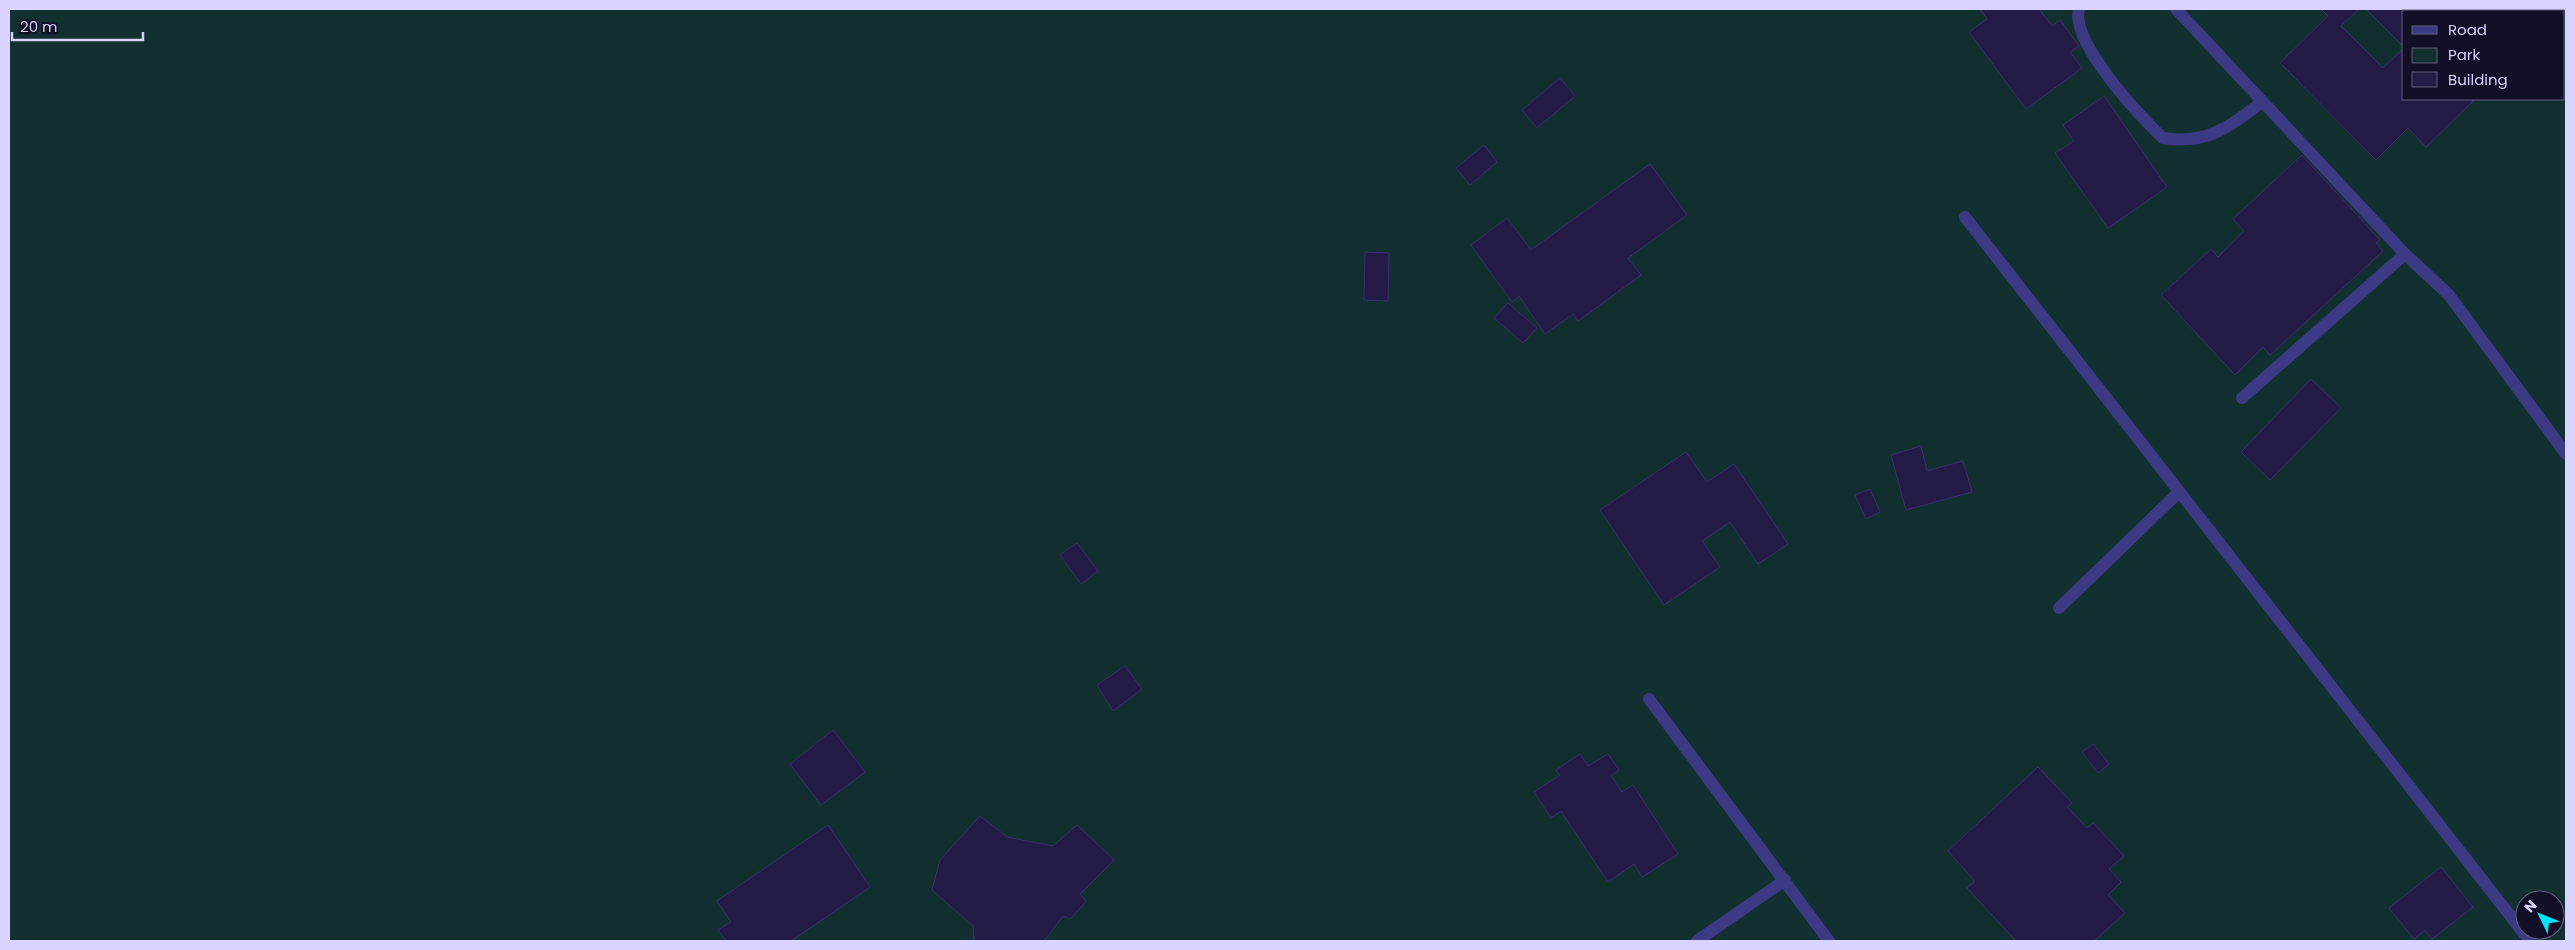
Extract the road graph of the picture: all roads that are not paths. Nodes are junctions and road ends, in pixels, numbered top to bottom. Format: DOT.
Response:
graph roads {
  1 [pos="2079,9"];
  2 [pos="2176,9"];
  3 [pos="2262,102"];
  4 [pos="1965,217"];
  5 [pos="2405,254"];
  6 [pos="2242,398"];
  7 [pos="2566,454"];
  8 [pos="2179,492"];
  9 [pos="2059,608"];
  10 [pos="1649,699"];
  11 [pos="1785,880"];
  12 [pos="1697,941"];
  13 [pos="1829,941"];
  14 [pos="2530,941"];
  1 -- 3 [label="street"];
  2 -- 3 [label="street"];
  3 -- 5 [label="street"];
  4 -- 8 [label="street"];
  5 -- 6 [label="street"];
  5 -- 7 [label="street"];
  8 -- 9 [label="street"];
  8 -- 14 [label="street"];
  10 -- 11 [label="street"];
  11 -- 12 [label="street"];
  11 -- 13 [label="street"];
}
